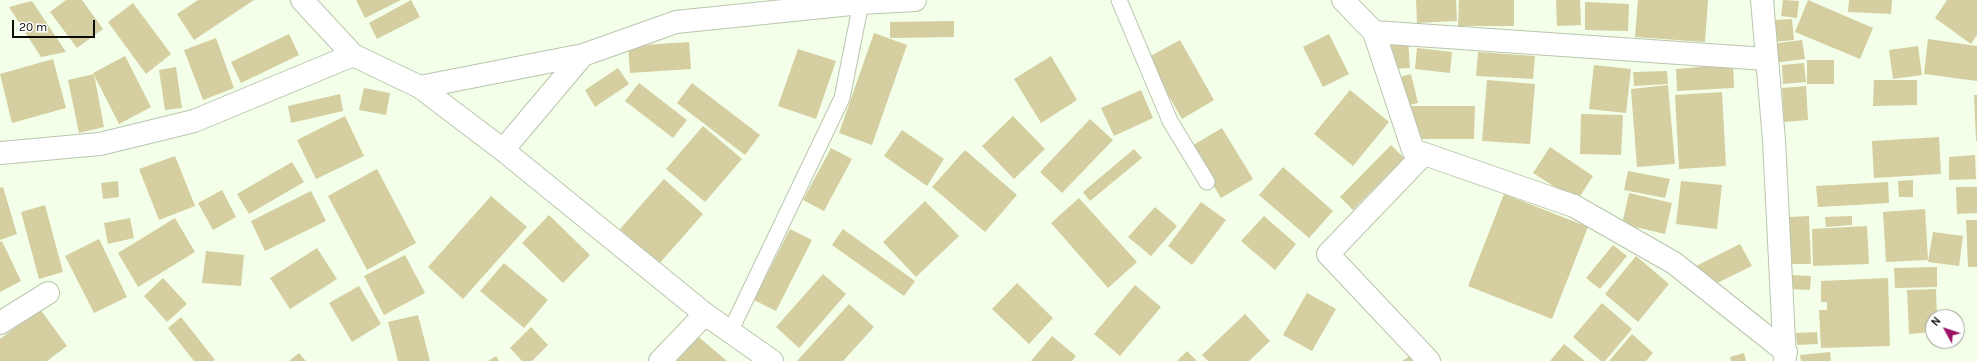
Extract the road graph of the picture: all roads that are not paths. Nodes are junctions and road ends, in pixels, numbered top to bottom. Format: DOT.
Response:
graph roads {
  1 [pos="302,0"];
  2 [pos="915,0"];
  3 [pos="1119,0"];
  4 [pos="1343,0"];
  5 [pos="1762,0"];
  6 [pos="861,3"];
  7 [pos="1374,32"];
  8 [pos="583,54"];
  9 [pos="353,55"];
  10 [pos="1766,59"];
  11 [pos="420,87"];
  12 [pos="503,150"];
  13 [pos="0,153"];
  14 [pos="1424,154"];
  15 [pos="1207,182"];
  16 [pos="48,293"];
  17 [pos="705,314"];
  18 [pos="0,323"];
  19 [pos="730,332"];
  20 [pos="1785,356"];
  21 [pos="660,361"];
  22 [pos="772,361"];
  23 [pos="1429,361"];
  1 -- 9 [label="street"];
  2 -- 6 [label="street"];
  3 -- 15 [label="lane"];
  4 -- 7 [label="street"];
  5 -- 10 [label="street"];
  6 -- 8 [label="street"];
  6 -- 19 [label="lane"];
  7 -- 10 [label="street"];
  7 -- 14 [label="street"];
  8 -- 11 [label="street"];
  8 -- 12 [label="street"];
  9 -- 11 [label="street"];
  9 -- 13 [label="street"];
  10 -- 20 [label="street"];
  11 -- 12 [label="street"];
  12 -- 17 [label="street"];
  14 -- 20 [label="street"];
  14 -- 23 [label="street"];
  16 -- 18 [label="street"];
  17 -- 19 [label="street"];
  17 -- 21 [label="street"];
  19 -- 22 [label="street"];
}
